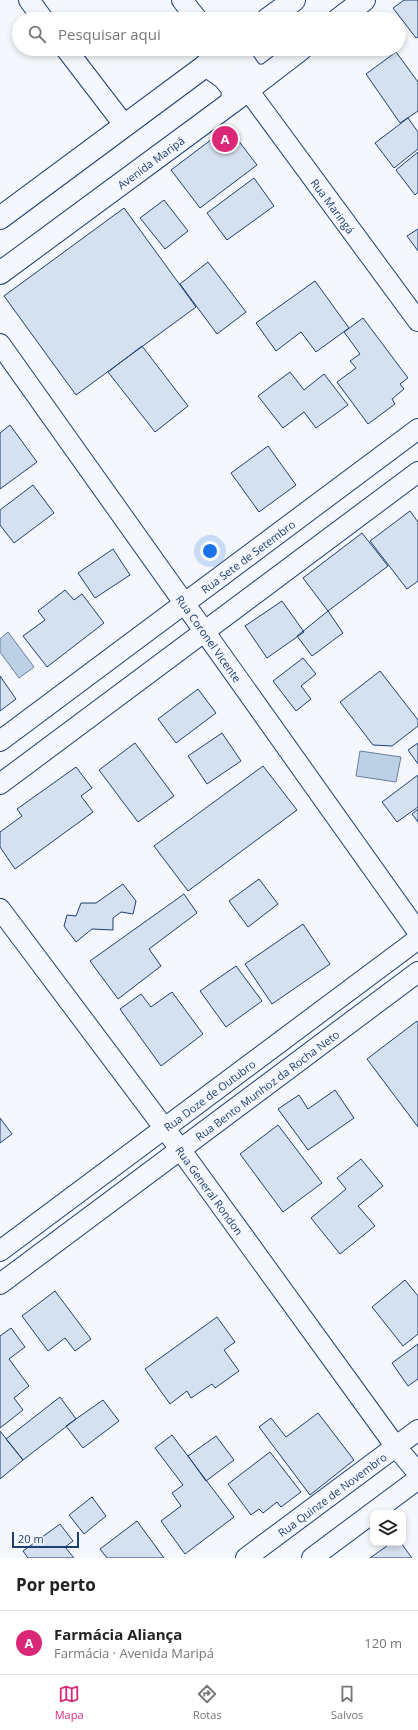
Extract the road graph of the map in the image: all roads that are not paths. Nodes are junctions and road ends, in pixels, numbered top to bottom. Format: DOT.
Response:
graph roads {
  1 [pos="29,0"];
  2 [pos="182,0"];
  3 [pos="294,0"];
  4 [pos="364,0"];
  5 [pos="38,12"];
  6 [pos="191,12"];
  7 [pos="278,12"];
  8 [pos="348,12"];
  9 [pos="71,56"];
  10 [pos="219,56"];
  11 [pos="223,56"];
  12 [pos="230,56"];
  13 [pos="292,56"];
  14 [pos="266,76"];
  15 [pos="240,96"];
  16 [pos="125,126"];
  17 [pos="0,218"];
  18 [pos="0,273"];
  19 [pos="418,321"];
  20 [pos="0,344"];
  21 [pos="418,429"];
  22 [pos="418,472"];
  23 [pos="184,603"];
  24 [pos="204,632"];
  25 [pos="0,741"];
  26 [pos="0,784"];
  27 [pos="0,908"];
  28 [pos="418,932"];
  29 [pos="418,939"];
  30 [pos="418,972"];
  31 [pos="164,1129"];
  32 [pos="180,1149"];
  33 [pos="0,1251"];
  34 [pos="0,1284"];
  35 [pos="418,1430"];
  36 [pos="396,1446"];
  37 [pos="418,1473"];
  38 [pos="418,1479"];
  39 [pos="246,1558"];
  40 [pos="312,1558"];
  1 -- 5 [label="street"];
  2 -- 6 [label="street"];
  3 -- 7 [label="main road"];
  4 -- 8 [label="main road"];
  9 -- 16 [label="street"];
  10 -- 16 [label="main road"];
  11 -- 15 [label="main road"];
  12 -- 14 [label="main road"];
  13 -- 14 [label="main road, Avenida Maripá"];
  14 -- 15 [label="main road, Avenida Maripá"];
  15 -- 18 [label="main road, Avenida Maripá"];
  15 -- 19 [label="street, Rua Maringá"];
  16 -- 17 [label="main road"];
  20 -- 23 [label="street, Rua Coronel Vicente"];
  21 -- 23 [label="street, Rua Sete de Setembro"];
  22 -- 24 [label="street"];
  23 -- 24 [label="street, Rua Coronel Vicente"];
  23 -- 25 [label="street, Rua Sete de Setembro"];
  24 -- 26 [label="street"];
  24 -- 28 [label="street, Rua Coronel Vicente"];
  27 -- 31 [label="street, Rua General Rondon"];
  29 -- 31 [label="street, Rua Doze de Outubro"];
  30 -- 32 [label="street, Rua Bento Munhoz da Rocha Neto"];
  31 -- 32 [label="street, Rua General Rondon"];
  31 -- 33 [label="street, Rua Doze de Outubro"];
  32 -- 34 [label="street, Rua Bento Munhoz da Rocha Neto"];
  32 -- 36 [label="street, Rua General Rondon"];
  35 -- 36 [label="street, Rua Quinze de Novembro"];
  36 -- 37 [label="street, Rua General Rondon"];
  36 -- 39 [label="street, Rua Quinze de Novembro"];
  38 -- 40 [label="street"];
}
